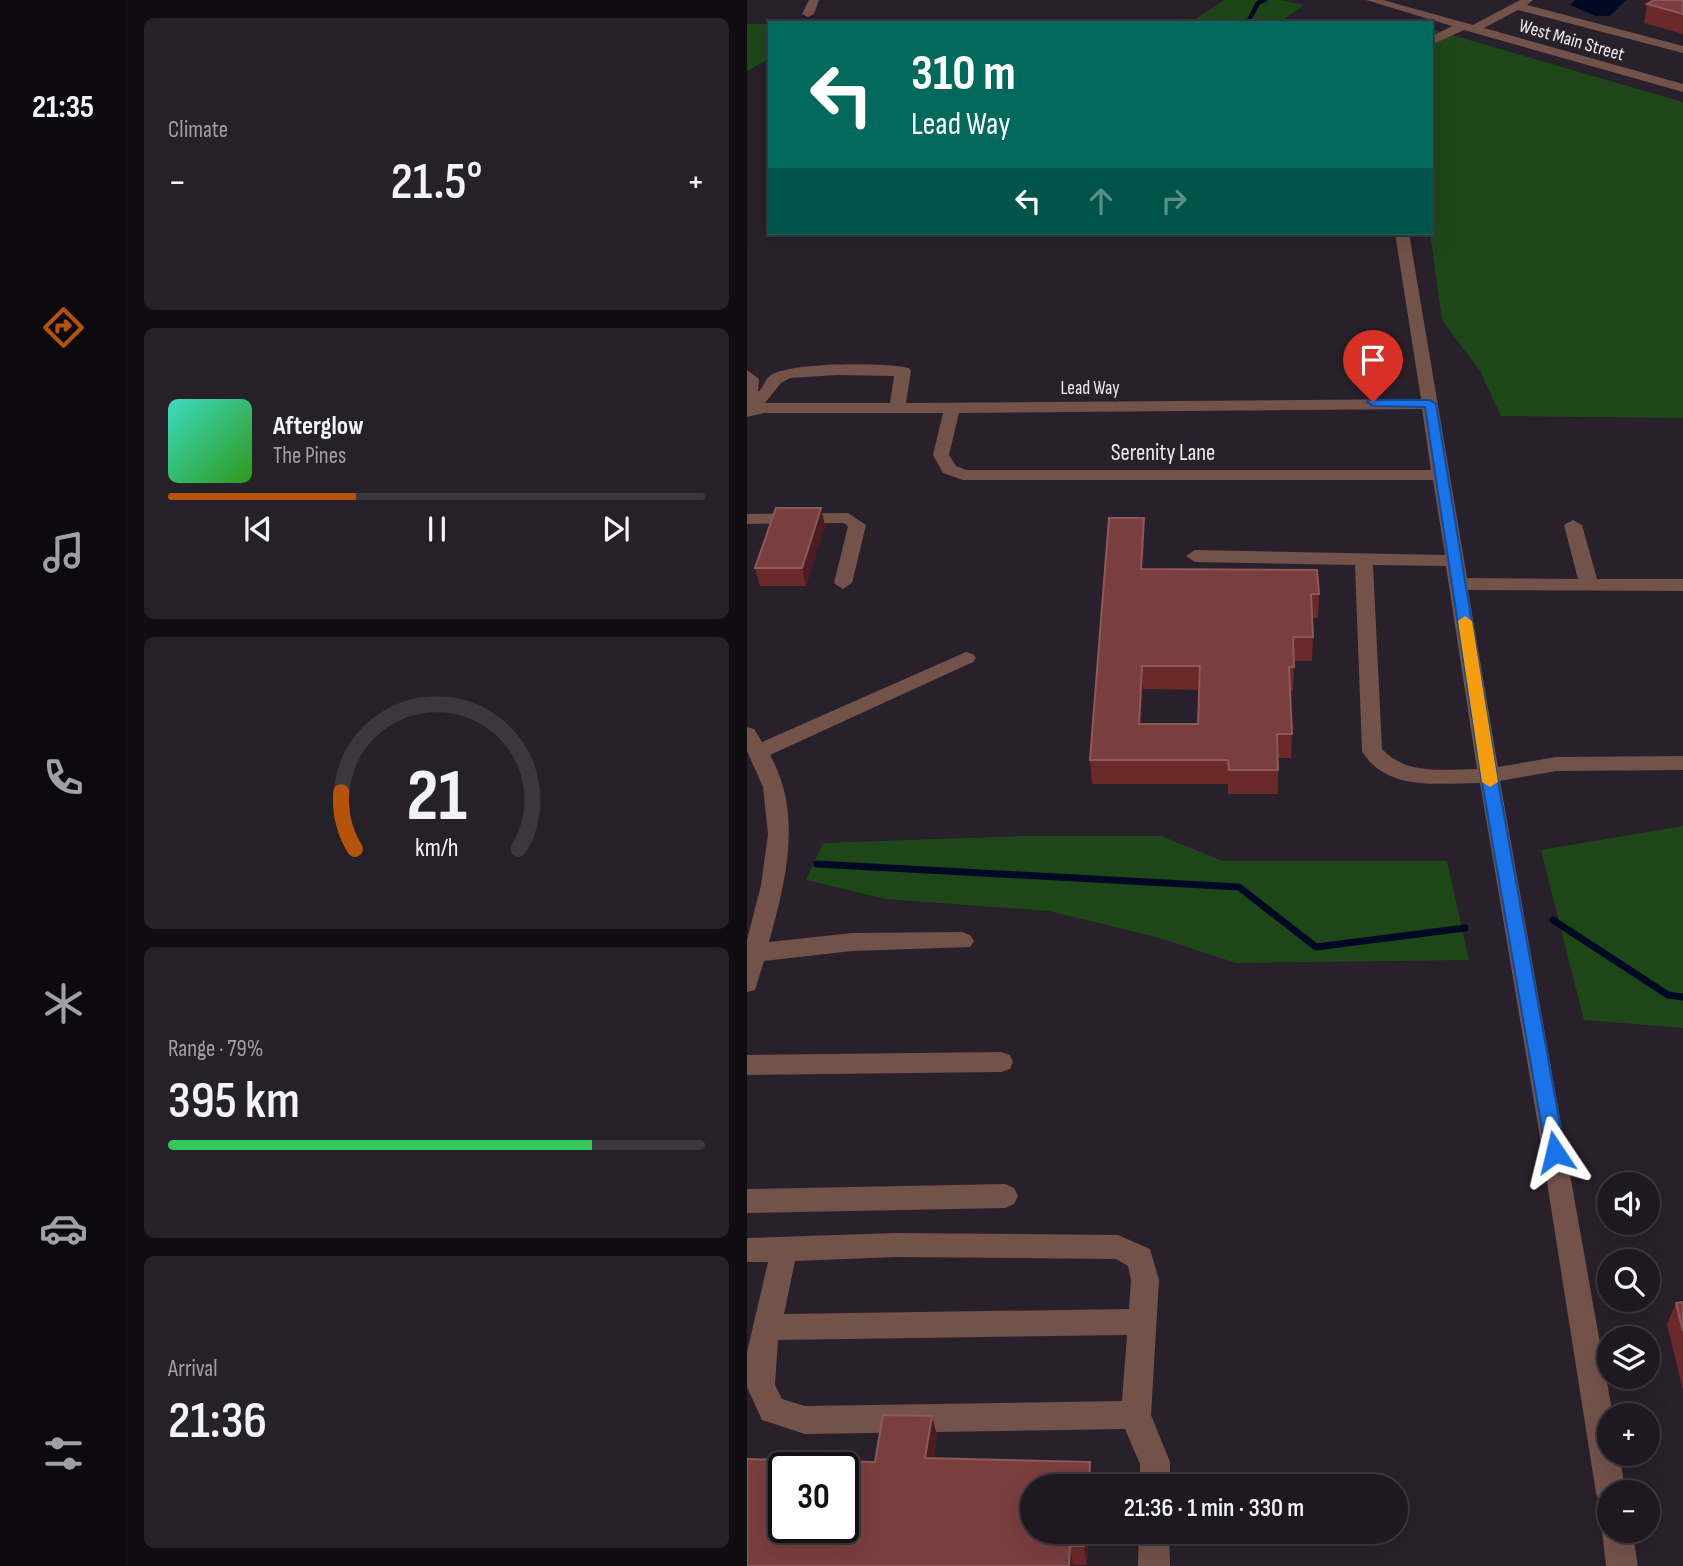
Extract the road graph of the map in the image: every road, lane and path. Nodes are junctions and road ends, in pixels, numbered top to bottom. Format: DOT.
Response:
graph roads {
  1 [pos="814,0"];
  2 [pos="1371,0"];
  3 [pos="1523,3"];
  4 [pos="808,15"];
  5 [pos="1462,26"];
  6 [pos="1474,29"];
  7 [pos="1433,40"];
  8 [pos="1683,50"];
  9 [pos="1683,88"];
  10 [pos="1402,235"];
  11 [pos="747,375"];
  12 [pos="1430,404"];
  13 [pos="750,408"];
  14 [pos="897,408"];
  15 [pos="952,408"];
  16 [pos="1443,475"];
  17 [pos="747,519"];
  18 [pos="1572,525"];
  19 [pos="1195,556"];
  20 [pos="1364,559"];
  21 [pos="1456,561"];
  22 [pos="843,583"];
  23 [pos="1460,584"];
  24 [pos="1589,584"];
  25 [pos="1683,584"];
  26 [pos="966,658"];
  27 [pos="753,743"];
  28 [pos="1683,762"];
  29 [pos="1489,776"];
  30 [pos="962,941"];
  31 [pos="754,953"];
  32 [pos="747,983"];
  33 [pos="1001,1062"];
  34 [pos="747,1065"];
  35 [pos="1005,1196"];
  36 [pos="747,1201"];
  37 [pos="784,1249"];
  38 [pos="747,1250"];
  39 [pos="1141,1322"];
  40 [pos="767,1327"];
  41 [pos="1136,1415"];
  42 [pos="1155,1474"];
  43 [pos="1609,1480"];
  44 [pos="1619,1543"];
  45 [pos="1154,1544"];
  46 [pos="1154,1566"];
  47 [pos="1622,1566"];
  1 -- 4 [label="street"];
  2 -- 5 [label="street, West Main Street"];
  3 -- 6 [label="street"];
  3 -- 8 [label="street"];
  5 -- 6 [label="street, West Main Street"];
  5 -- 7 [label="street"];
  6 -- 9 [label="street, West Main Street"];
  10 -- 12 [label="street"];
  11 -- 13 [label="street"];
  12 -- 15 [label="street, Lead Way"];
  12 -- 16 [label="street"];
  13 -- 14 [label="street, Lead Way"];
  13 -- 14 [label="street"];
  14 -- 15 [label="street, Lead Way"];
  15 -- 16 [label="street, Serenity Lane"];
  16 -- 21 [label="street"];
  17 -- 22 [label="street"];
  18 -- 24 [label="street"];
  19 -- 20 [label="street"];
  20 -- 21 [label="street"];
  20 -- 29 [label="street"];
  21 -- 23 [label="street"];
  23 -- 24 [label="street"];
  23 -- 29 [label="street"];
  24 -- 25 [label="street"];
  26 -- 27 [label="street"];
  27 -- 31 [label="street"];
  28 -- 29 [label="street"];
  29 -- 43 [label="street"];
  30 -- 31 [label="street"];
  31 -- 32 [label="street"];
  33 -- 34 [label="street"];
  35 -- 36 [label="street"];
  37 -- 38 [label="street"];
  37 -- 39 [label="street"];
  37 -- 40 [label="street"];
  39 -- 40 [label="street"];
  39 -- 41 [label="street"];
  40 -- 41 [label="street"];
  41 -- 42 [label="street"];
  44 -- 47 [label="street"];
  45 -- 46 [label="street"];
}
